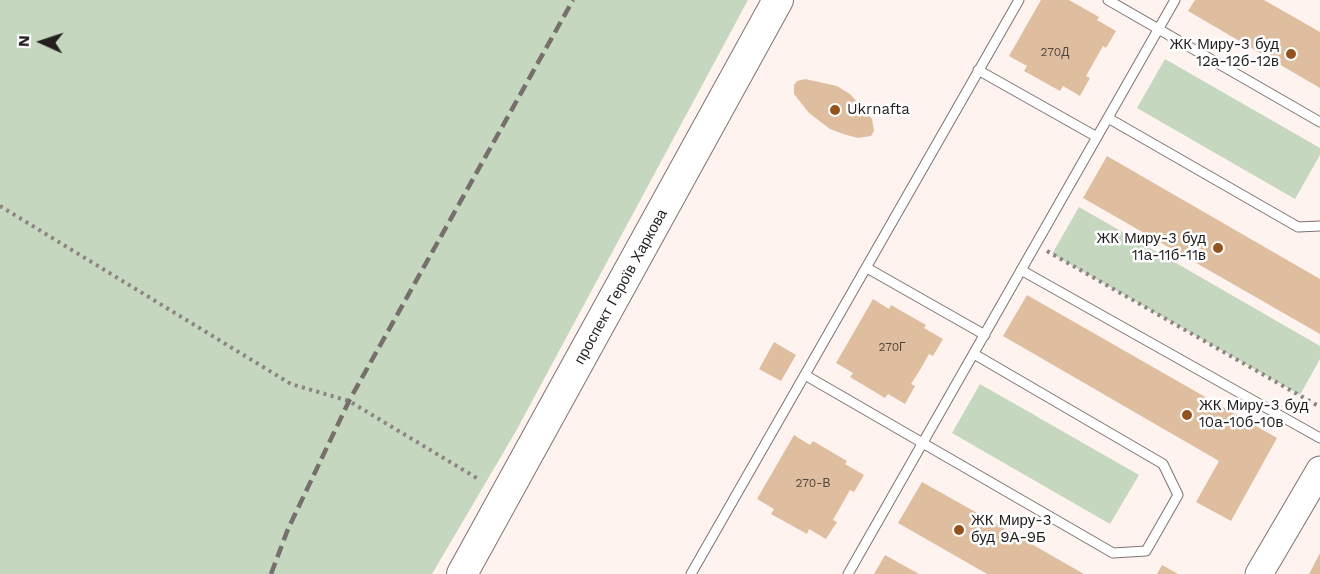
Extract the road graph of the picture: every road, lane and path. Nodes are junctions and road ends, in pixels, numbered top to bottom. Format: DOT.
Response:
graph roads {
  1 [pos="778,0"];
  2 [pos="1019,0"];
  3 [pos="1108,0"];
  4 [pos="1175,0"];
  5 [pos="1159,29"];
  6 [pos="978,70"];
  7 [pos="1108,118"];
  8 [pos="1320,122"];
  9 [pos="1097,137"];
  10 [pos="0,206"];
  11 [pos="1320,226"];
  12 [pos="1036,244"];
  13 [pos="867,268"];
  14 [pos="1022,270"];
  15 [pos="985,335"];
  16 [pos="974,354"];
  17 [pos="805,375"];
  18 [pos="1320,407"];
  19 [pos="1320,438"];
  20 [pos="923,443"];
  21 [pos="1320,470"];
  22 [pos="480,480"];
  23 [pos="462,574"];
  24 [pos="691,574"];
  25 [pos="848,574"];
  26 [pos="1259,574"];
  1 -- 23 [label="main road, проспект Героїв Харкова"];
  2 -- 6 [label="lane"];
  3 -- 5 [label="lane"];
  4 -- 5 [label="lane"];
  5 -- 7 [label="lane"];
  5 -- 8 [label="lane"];
  6 -- 9 [label="lane"];
  6 -- 13 [label="lane"];
  7 -- 9 [label="lane"];
  7 -- 11 [label="lane"];
  9 -- 12 [label="lane"];
  10 -- 22 [label="path"];
  12 -- 14 [label="lane"];
  12 -- 18 [label="path"];
  13 -- 15 [label="lane"];
  13 -- 17 [label="lane"];
  14 -- 15 [label="lane"];
  14 -- 19 [label="lane"];
  15 -- 16 [label="lane"];
  16 -- 20 [label="lane"];
  16 -- 20 [label="lane"];
  17 -- 20 [label="lane"];
  17 -- 24 [label="lane"];
  20 -- 25 [label="lane"];
  21 -- 26 [label="street"];
}
